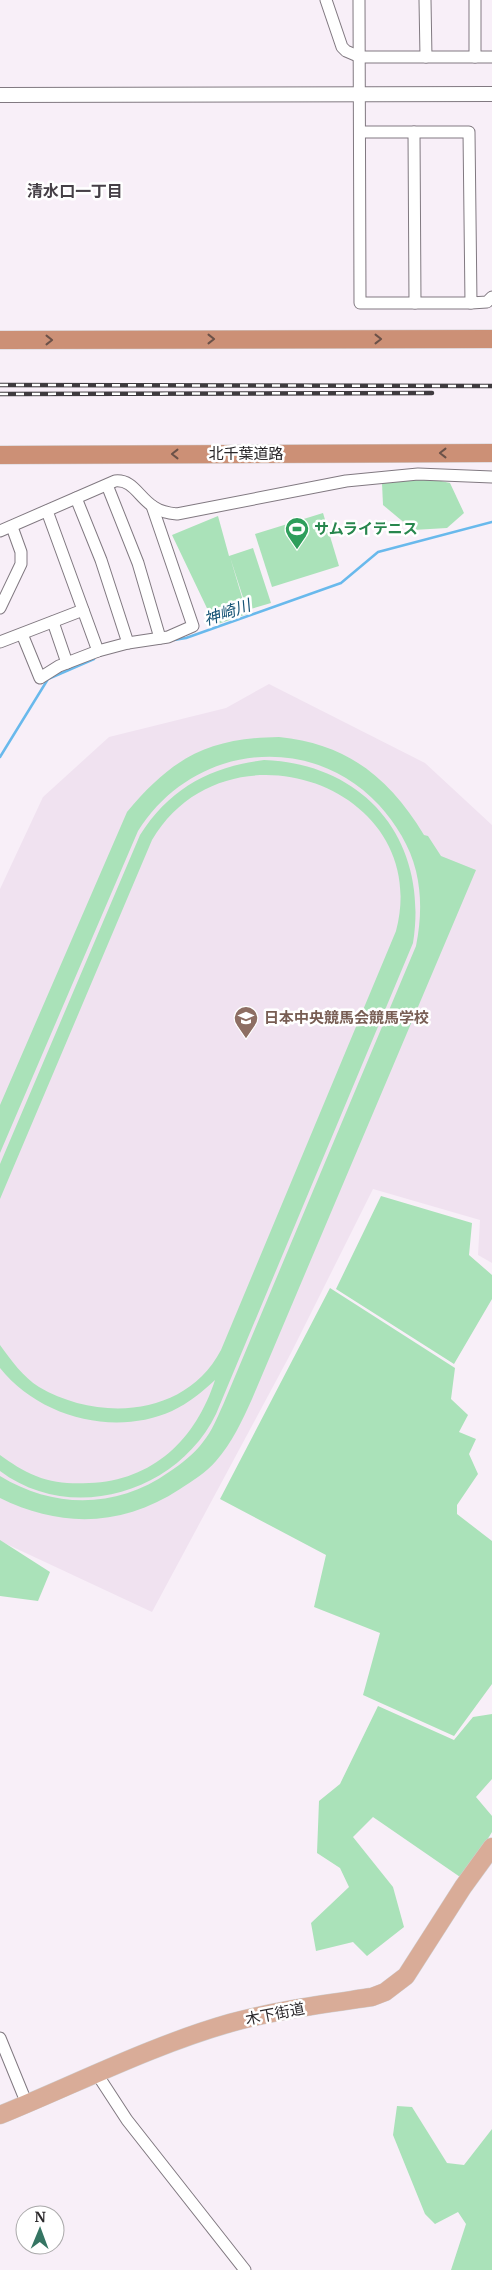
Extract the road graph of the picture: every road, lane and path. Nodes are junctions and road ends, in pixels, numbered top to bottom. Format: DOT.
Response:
graph roads {
  1 [pos="326,0"];
  2 [pos="359,0"];
  3 [pos="426,0"];
  4 [pos="475,0"];
  5 [pos="360,57"];
  6 [pos="426,57"];
  7 [pos="475,57"];
  8 [pos="492,57"];
  9 [pos="359,94"];
  10 [pos="492,94"];
  11 [pos="0,95"];
  12 [pos="360,132"];
  13 [pos="414,132"];
  14 [pos="492,297"];
  15 [pos="471,303"];
  16 [pos="415,304"];
  17 [pos="492,339"];
  18 [pos="0,340"];
  19 [pos="492,453"];
  20 [pos="0,455"];
  21 [pos="492,477"];
  22 [pos="107,485"];
  23 [pos="76,498"];
  24 [pos="152,506"];
  25 [pos="47,511"];
  26 [pos="12,527"];
  27 [pos="0,531"];
  28 [pos="0,608"];
  29 [pos="83,610"];
  30 [pos="53,622"];
  31 [pos="22,634"];
  32 [pos="160,638"];
  33 [pos="0,642"];
  34 [pos="128,643"];
  35 [pos="98,651"];
  36 [pos="67,663"];
  37 [pos="492,1847"];
  38 [pos="0,2038"];
  39 [pos="97,2074"];
  40 [pos="27,2104"];
  41 [pos="0,2115"];
  42 [pos="245,2270"];
  1 -- 5 [label="street"];
  2 -- 5 [label="street"];
  3 -- 6 [label="street"];
  4 -- 7 [label="street"];
  5 -- 6 [label="street"];
  5 -- 9 [label="street"];
  6 -- 7 [label="street"];
  7 -- 8 [label="street"];
  9 -- 10 [label="street"];
  9 -- 11 [label="street"];
  9 -- 12 [label="street"];
  12 -- 13 [label="street"];
  12 -- 16 [label="street"];
  13 -- 15 [label="street"];
  13 -- 16 [label="street"];
  14 -- 15 [label="street"];
  15 -- 16 [label="street"];
  18 -- 17 [label="highway, one-way"];
  19 -- 20 [label="highway, 北千葉道路, one-way"];
  21 -- 24 [label="street"];
  22 -- 23 [label="street"];
  22 -- 24 [label="street"];
  22 -- 32 [label="street"];
  23 -- 25 [label="street"];
  23 -- 34 [label="street"];
  24 -- 32 [label="street"];
  25 -- 26 [label="street"];
  25 -- 29 [label="street"];
  26 -- 27 [label="street"];
  26 -- 28 [label="street"];
  29 -- 30 [label="street"];
  29 -- 35 [label="street"];
  30 -- 31 [label="street"];
  30 -- 36 [label="street"];
  31 -- 33 [label="street"];
  31 -- 36 [label="street"];
  32 -- 34 [label="street"];
  34 -- 35 [label="street"];
  35 -- 36 [label="street"];
  37 -- 39 [label="main road, 木下街道"];
  38 -- 40 [label="street"];
  39 -- 40 [label="main road, 木下街道"];
  39 -- 42 [label="street"];
  40 -- 41 [label="main road, 木下街道"];
}
